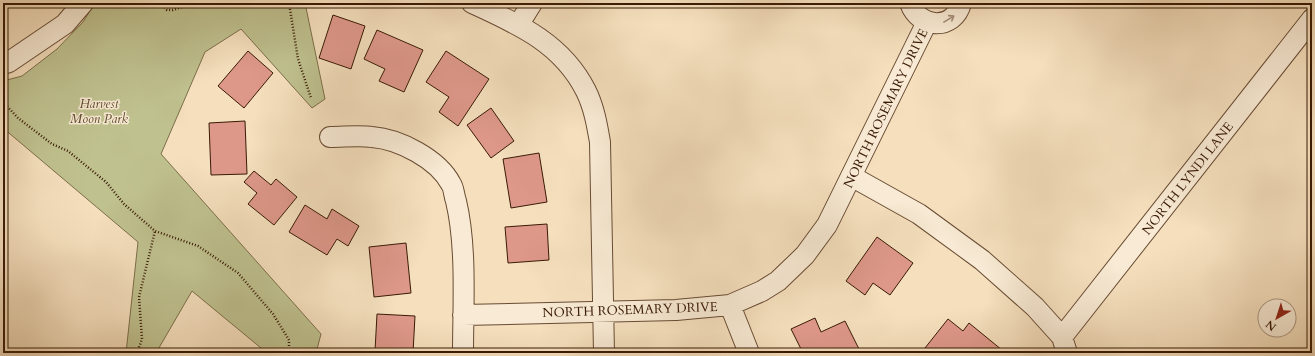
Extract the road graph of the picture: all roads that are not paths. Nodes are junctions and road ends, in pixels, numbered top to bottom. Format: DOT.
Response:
graph roads {
  1 [pos="83,3"];
  2 [pos="472,3"];
  3 [pos="532,3"];
  4 [pos="910,3"];
  5 [pos="961,3"];
  6 [pos="1312,19"];
  7 [pos="927,22"];
  8 [pos="520,24"];
  9 [pos="3,64"];
  10 [pos="330,137"];
  11 [pos="851,176"];
  12 [pos="730,305"];
  13 [pos="604,311"];
  14 [pos="463,315"];
  15 [pos="1065,345"];
  16 [pos="463,353"];
  17 [pos="604,353"];
  18 [pos="749,353"];
  1 -- 9 [label="street"];
  2 -- 8 [label="street"];
  3 -- 8 [label="street"];
  4 -- 7 [label="street, NORTH ROSEMARY DRIVE"];
  7 -- 5 [label="street, NORTH ROSEMARY DRIVE, one-way"];
  6 -- 15 [label="street, NORTH LYNDI LANE"];
  7 -- 11 [label="street, NORTH ROSEMARY DRIVE"];
  8 -- 13 [label="street"];
  10 -- 14 [label="street"];
  11 -- 12 [label="street, NORTH ROSEMARY DRIVE"];
  11 -- 15 [label="street"];
  12 -- 13 [label="street, NORTH ROSEMARY DRIVE"];
  12 -- 18 [label="street"];
  13 -- 14 [label="street, NORTH ROSEMARY DRIVE"];
  13 -- 17 [label="street"];
  14 -- 16 [label="street"];
}
